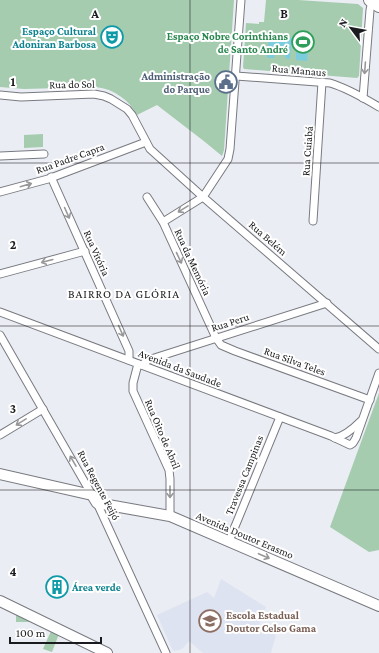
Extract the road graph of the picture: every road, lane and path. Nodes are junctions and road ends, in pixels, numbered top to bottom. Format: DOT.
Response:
graph roads {
  1 [pos="242,0"];
  2 [pos="374,2"];
  3 [pos="236,76"];
  4 [pos="322,82"];
  5 [pos="0,95"];
  6 [pos="363,98"];
  7 [pos="379,107"];
  8 [pos="146,142"];
  9 [pos="44,154"];
  10 [pos="0,156"];
  11 [pos="51,177"];
  12 [pos="0,192"];
  13 [pos="147,197"];
  14 [pos="203,197"];
  15 [pos="313,221"];
  16 [pos="162,222"];
  17 [pos="85,251"];
  18 [pos="0,274"];
  19 [pos="326,303"];
  20 [pos="0,312"];
  21 [pos="7,314"];
  22 [pos="0,320"];
  23 [pos="0,336"];
  24 [pos="216,338"];
  25 [pos="379,349"];
  26 [pos="129,360"];
  27 [pos="140,364"];
  28 [pos="379,372"];
  29 [pos="370,400"];
  30 [pos="43,409"];
  31 [pos="280,417"];
  32 [pos="364,418"];
  33 [pos="0,435"];
  34 [pos="345,435"];
  35 [pos="335,438"];
  36 [pos="349,444"];
  37 [pos="0,474"];
  38 [pos="95,499"];
  39 [pos="170,516"];
  40 [pos="229,541"];
  41 [pos="0,601"];
  42 [pos="379,606"];
  43 [pos="107,653"];
  44 [pos="166,653"];
  1 -- 3 [label="street"];
  2 -- 6 [label="street, one-way"];
  3 -- 4 [label="street, Rua Manaus"];
  3 -- 14 [label="street"];
  4 -- 6 [label="street, Rua Manaus"];
  4 -- 15 [label="street, Rua Cuiabá"];
  5 -- 8 [label="street, Rua do Sol"];
  6 -- 7 [label="street, Rua Manaus"];
  8 -- 11 [label="street, Rua Padre Capra"];
  8 -- 14 [label="street, Rua Belém"];
  9 -- 10 [label="street"];
  12 -- 11 [label="street, Rua Padre Capra, one-way"];
  11 -- 17 [label="street, Rua Vitória, one-way"];
  13 -- 16 [label="street, Rua da Memória"];
  14 -- 16 [label="street, one-way"];
  14 -- 19 [label="street, Rua Belém"];
  16 -- 24 [label="street, Rua da Memória, one-way"];
  17 -- 18 [label="street, one-way"];
  17 -- 26 [label="street, Rua Vitória, one-way"];
  19 -- 24 [label="street, Rua Peru"];
  19 -- 25 [label="street, Rua Belém"];
  20 -- 21 [label="street, Avenida da Saudade"];
  21 -- 22 [label="street"];
  21 -- 26 [label="street, Avenida da Saudade"];
  23 -- 30 [label="street, Rua Regente Feijó"];
  24 -- 27 [label="street, Rua Peru"];
  24 -- 29 [label="street, Rua Silva Teles"];
  26 -- 27 [label="street, Avenida da Saudade"];
  27 -- 31 [label="street, Avenida da Saudade"];
  27 -- 39 [label="street, Rua Oito de Abril, one-way"];
  28 -- 29 [label="street"];
  29 -- 32 [label="street"];
  30 -- 33 [label="street, one-way"];
  38 -- 30 [label="street, Rua Regente Feijó, one-way"];
  31 -- 35 [label="street, Avenida da Saudade"];
  31 -- 40 [label="street, Travessa Campinas"];
  32 -- 34 [label="street"];
  32 -- 36 [label="street"];
  34 -- 35 [label="street"];
  34 -- 36 [label="street"];
  35 -- 36 [label="street, Avenida da Saudade"];
  37 -- 38 [label="street, Avenida Doutor Erasmo"];
  38 -- 39 [label="street, Avenida Doutor Erasmo"];
  38 -- 44 [label="street, Rua Regente Feijó"];
  39 -- 40 [label="street, Avenida Doutor Erasmo"];
  40 -- 42 [label="street, Avenida Doutor Erasmo, one-way"];
  41 -- 43 [label="street"];
}
